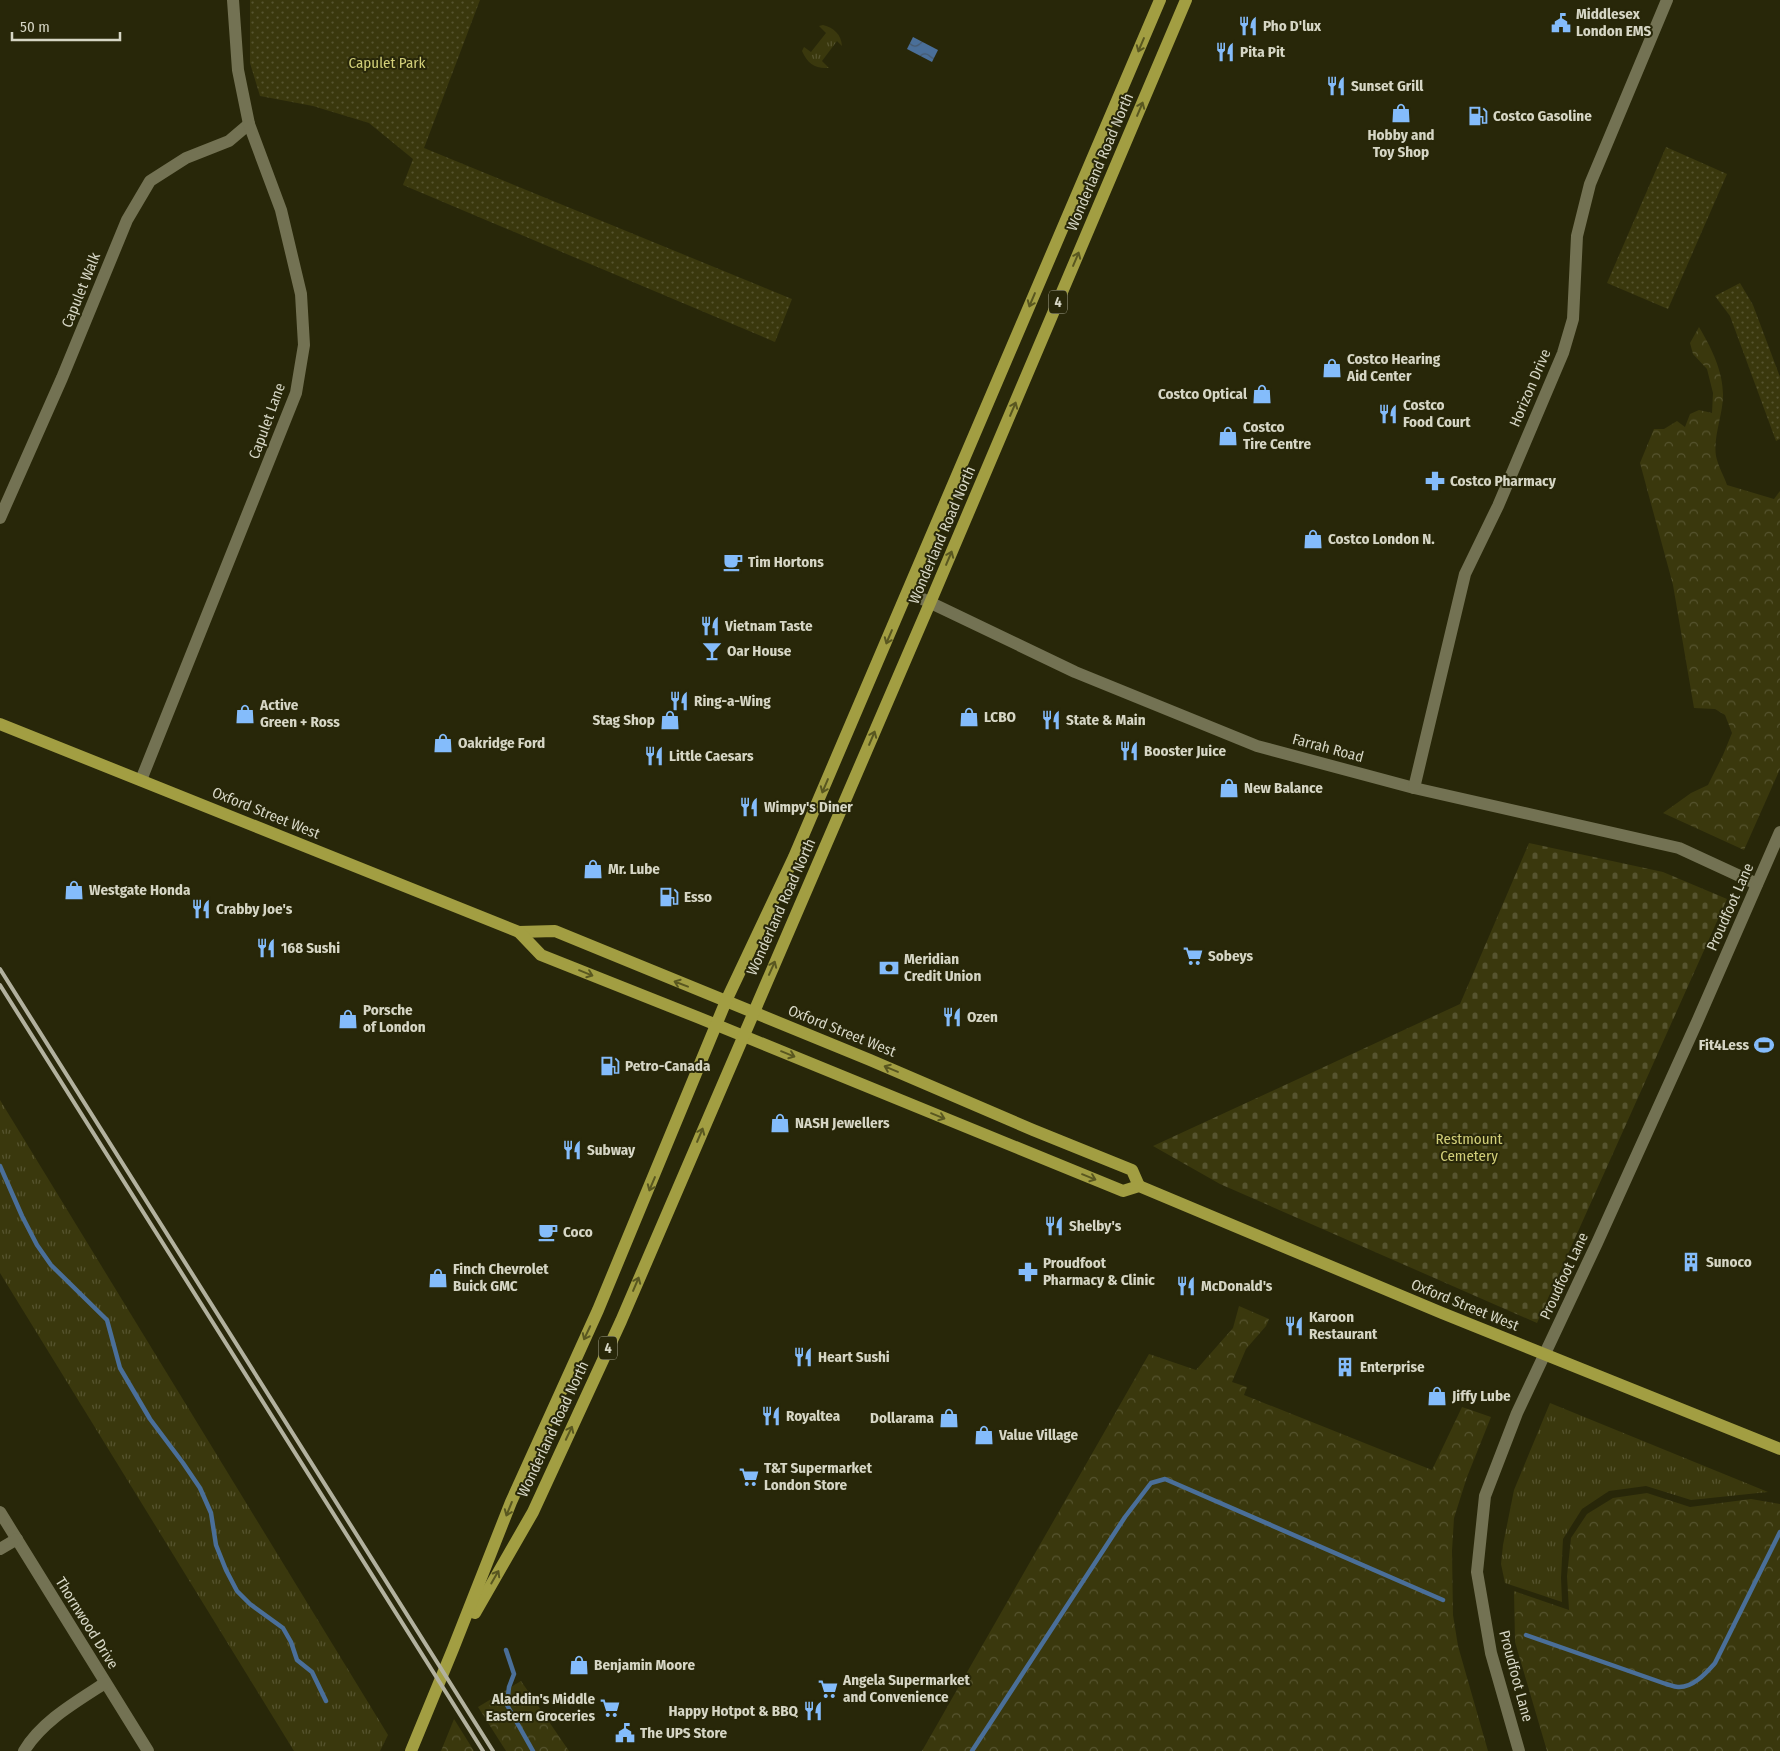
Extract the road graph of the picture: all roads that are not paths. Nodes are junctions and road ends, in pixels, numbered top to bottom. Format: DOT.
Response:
graph roads {
  1 [pos="233,0"];
  2 [pos="1160,0"];
  3 [pos="1186,0"];
  4 [pos="1667,0"];
  5 [pos="249,124"];
  6 [pos="0,518"];
  7 [pos="908,592"];
  8 [pos="930,603"];
  9 [pos="0,724"];
  10 [pos="141,780"];
  11 [pos="1414,788"];
  12 [pos="1780,832"];
  13 [pos="1757,884"];
  14 [pos="519,932"];
  15 [pos="726,1001"];
  16 [pos="753,1012"];
  17 [pos="717,1026"];
  18 [pos="742,1036"];
  19 [pos="1139,1186"];
  20 [pos="1544,1354"];
  21 [pos="1780,1448"];
  22 [pos="0,1512"];
  23 [pos="17,1539"];
  24 [pos="0,1549"];
  25 [pos="453,1650"];
  26 [pos="105,1683"];
  27 [pos="24,1751"];
  28 [pos="148,1751"];
  29 [pos="411,1751"];
  30 [pos="1519,1751"];
  1 -- 5 [label="street, Capulet Lane"];
  2 -- 7 [label="main road, Wonderland Road North / 4, one-way"];
  8 -- 3 [label="main road, Wonderland Road North / 4, one-way"];
  4 -- 11 [label="street, Horizon Drive"];
  5 -- 6 [label="street, Capulet Walk"];
  5 -- 10 [label="street, Capulet Lane"];
  7 -- 8 [label="street, Farrah Road"];
  7 -- 15 [label="main road, Wonderland Road North / 4, one-way"];
  8 -- 11 [label="street, Farrah Road"];
  16 -- 8 [label="main road, Wonderland Road North / 4, one-way"];
  9 -- 10 [label="main road, Oxford Street West"];
  10 -- 14 [label="main road, Oxford Street West"];
  11 -- 13 [label="street, Farrah Road"];
  12 -- 13 [label="street, Proudfoot Lane"];
  13 -- 20 [label="street, Proudfoot Lane"];
  15 -- 14 [label="main road, Oxford Street West, one-way"];
  14 -- 17 [label="main road, Oxford Street West, one-way"];
  15 -- 16 [label="main road, Oxford Street West"];
  15 -- 17 [label="main road, Wonderland Road North / 4"];
  16 -- 18 [label="main road, Wonderland Road North / 4"];
  19 -- 16 [label="main road, Oxford Street West, one-way"];
  17 -- 18 [label="main road, Oxford Street West"];
  17 -- 25 [label="main road, Wonderland Road North / 4, one-way"];
  18 -- 19 [label="main road, Oxford Street West, one-way"];
  25 -- 18 [label="main road, Wonderland Road North / 4, one-way"];
  19 -- 20 [label="main road, Oxford Street West"];
  20 -- 21 [label="main road, Oxford Street West"];
  20 -- 30 [label="street, Proudfoot Lane"];
  22 -- 23 [label="street, Thornwood Drive"];
  23 -- 24 [label="street"];
  23 -- 26 [label="street, Thornwood Drive"];
  25 -- 29 [label="main road, Wonderland Road North / 4"];
  26 -- 27 [label="street"];
  26 -- 28 [label="street, Thornwood Drive"];
}
